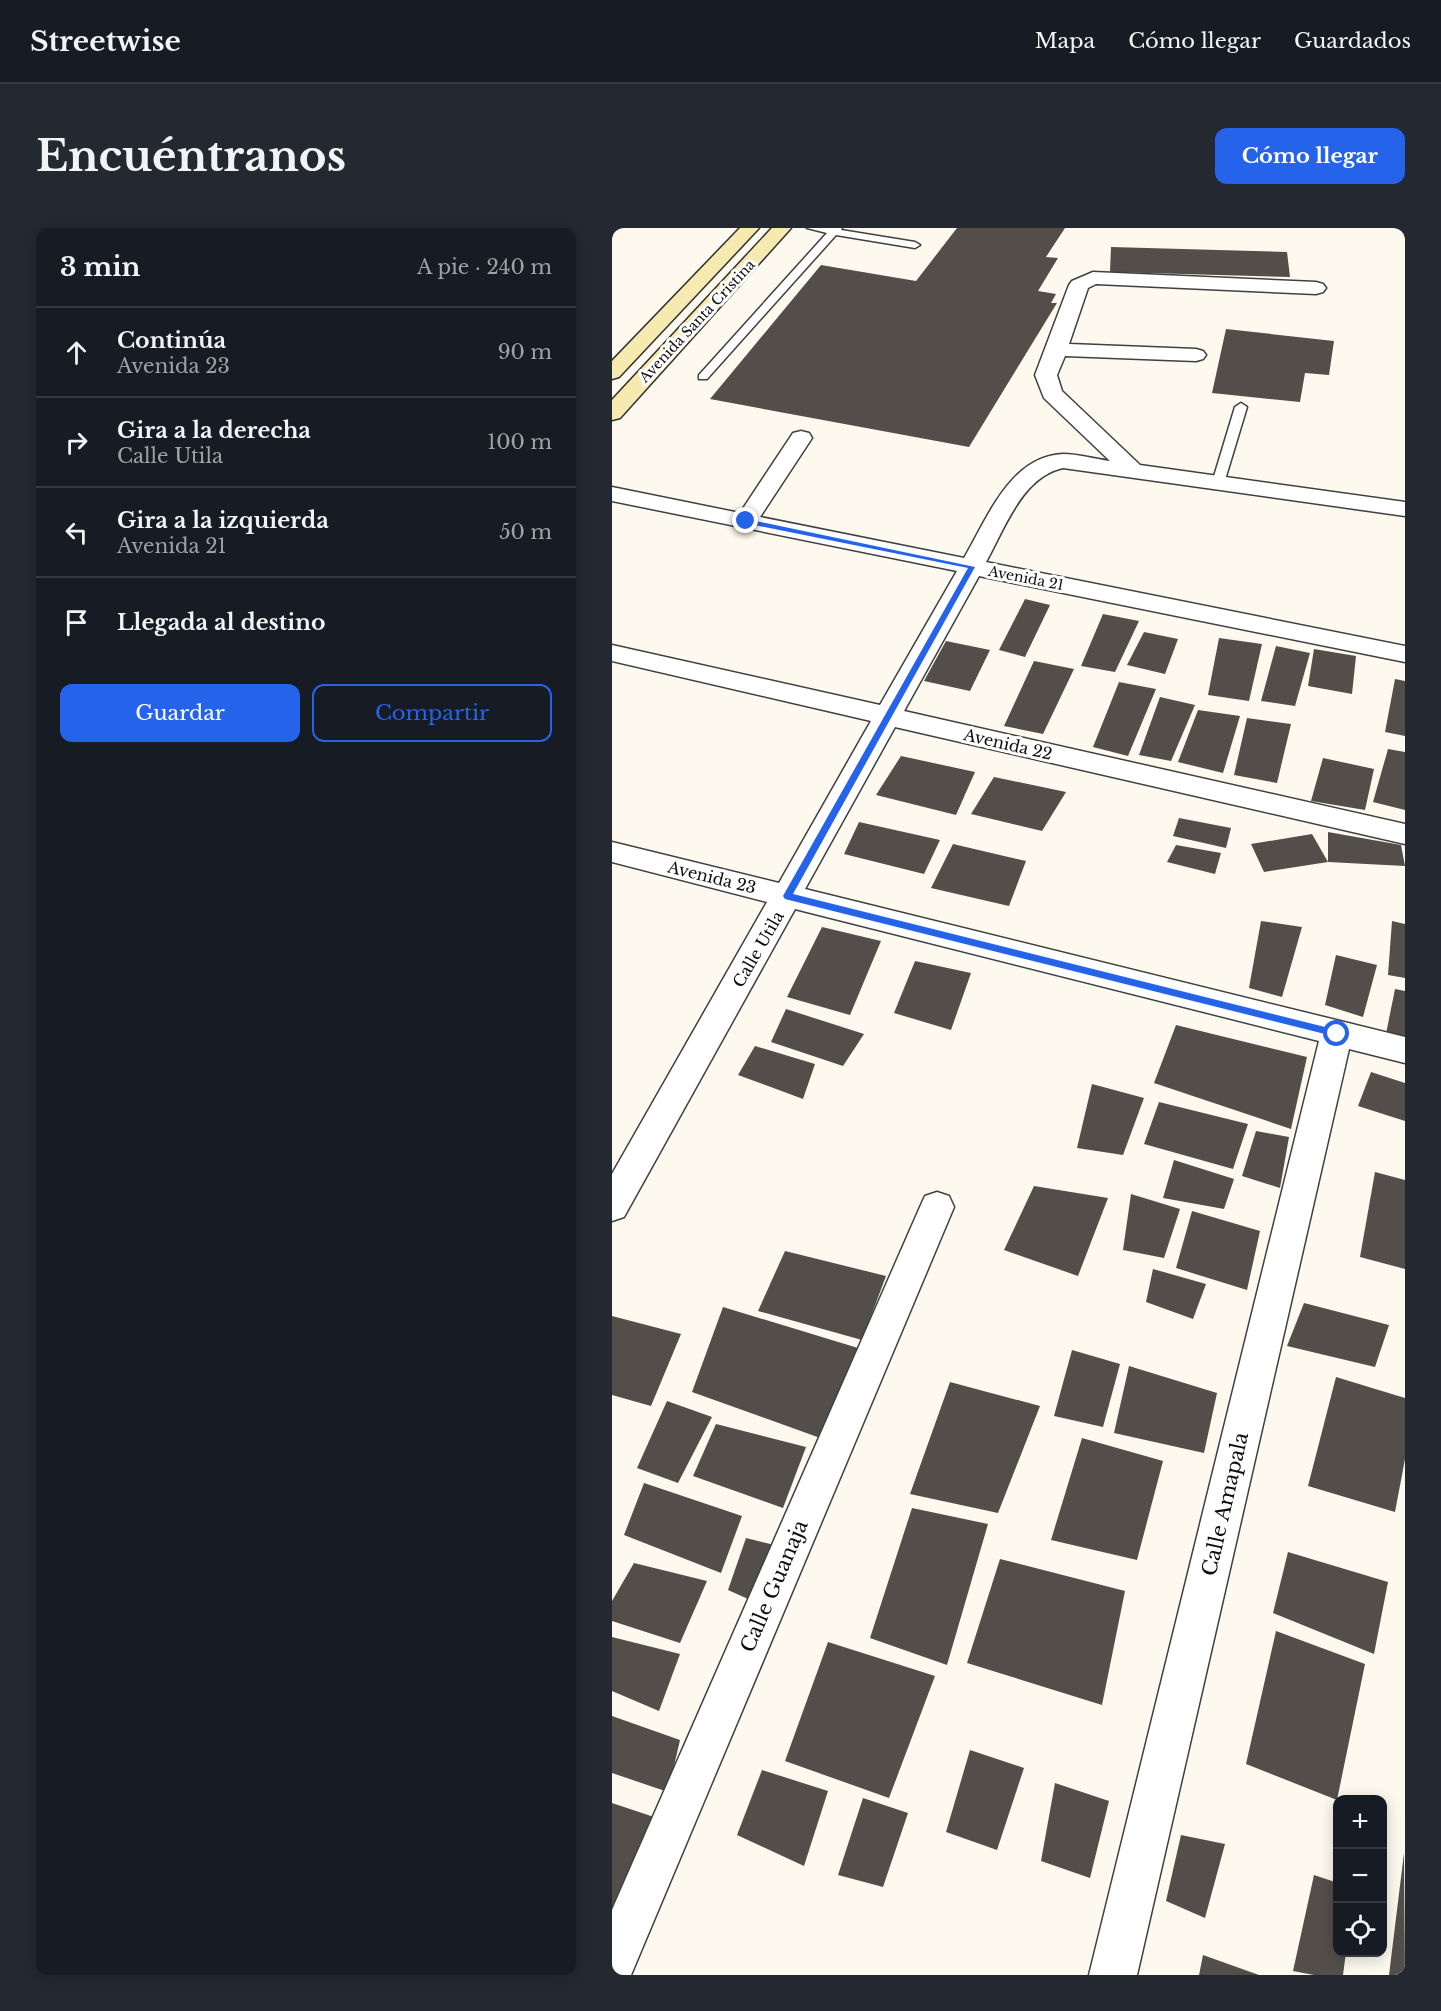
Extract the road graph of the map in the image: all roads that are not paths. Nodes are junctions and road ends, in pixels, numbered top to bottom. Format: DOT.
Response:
graph roads {
  1 [pos="750,228"];
  2 [pos="782,228"];
  3 [pos="812,228"];
  4 [pos="836,230"];
  5 [pos="915,245"];
  6 [pos="1316,288"];
  7 [pos="1057,350"];
  8 [pos="1196,355"];
  9 [pos="612,373"];
  10 [pos="703,377"];
  11 [pos="1241,407"];
  12 [pos="612,413"];
  13 [pos="801,438"];
  14 [pos="1133,471"];
  15 [pos="1218,483"];
  16 [pos="612,494"];
  17 [pos="1405,509"];
  18 [pos="746,521"];
  19 [pos="972,567"];
  20 [pos="612,653"];
  21 [pos="1405,654"];
  22 [pos="888,717"];
  23 [pos="1405,834"];
  24 [pos="612,852"];
  25 [pos="788,896"];
  26 [pos="1337,1034"];
  27 [pos="1405,1050"];
  28 [pos="612,1206"];
  29 [pos="936,1207"];
  30 [pos="612,1965"];
  31 [pos="1113,1975"];
  1 -- 9 [label="street, Avenida Santa Cristina"];
  2 -- 12 [label="street, Avenida Santa Cristina"];
  3 -- 4 [label="lane"];
  4 -- 5 [label="lane"];
  4 -- 10 [label="lane"];
  6 -- 7 [label="street"];
  7 -- 8 [label="street"];
  7 -- 14 [label="street"];
  11 -- 15 [label="lane"];
  13 -- 18 [label="street"];
  14 -- 15 [label="street, Calle Utila"];
  14 -- 19 [label="street, Calle Utila"];
  15 -- 17 [label="street, Calle Utila"];
  16 -- 18 [label="street, Avenida 21"];
  18 -- 19 [label="street, Avenida 21"];
  19 -- 21 [label="street, Avenida 21"];
  19 -- 22 [label="street, Calle Utila"];
  20 -- 22 [label="street, Avenida 22"];
  22 -- 23 [label="street, Avenida 22"];
  22 -- 25 [label="street, Calle Utila"];
  24 -- 25 [label="street, Avenida 23"];
  25 -- 26 [label="street, Avenida 23"];
  25 -- 28 [label="street, Calle Utila"];
  26 -- 27 [label="street, Avenida 23"];
  26 -- 31 [label="street, Calle Amapala"];
  29 -- 30 [label="street, Calle Guanaja"];
}
